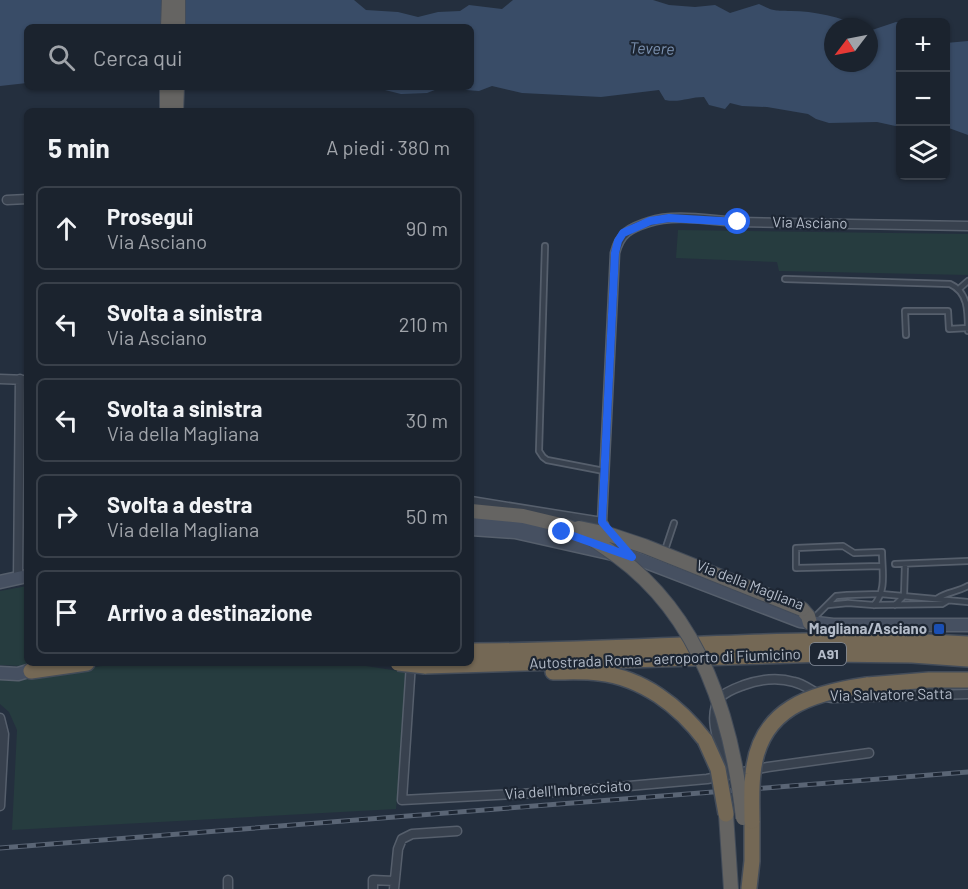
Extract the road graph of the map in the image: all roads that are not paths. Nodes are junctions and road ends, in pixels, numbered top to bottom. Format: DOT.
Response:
graph roads {
  1 [pos="169,0"];
  2 [pos="178,0"];
  3 [pos="168,24"];
  4 [pos="178,24"];
  5 [pos="167,90"];
  6 [pos="177,90"];
  7 [pos="167,108"];
  8 [pos="176,108"];
  9 [pos="24,199"];
  10 [pos="7,200"];
  11 [pos="968,226"];
  12 [pos="545,246"];
  13 [pos="785,279"];
  14 [pos="968,280"];
  15 [pos="960,288"];
  16 [pos="968,329"];
  17 [pos="906,335"];
  18 [pos="0,379"];
  19 [pos="24,380"];
  20 [pos="604,471"];
  21 [pos="474,501"];
  22 [pos="474,511"];
  23 [pos="474,520"];
  24 [pos="602,522"];
  25 [pos="675,523"];
  26 [pos="565,526"];
  27 [pos="474,529"];
  28 [pos="632,557"];
  29 [pos="968,561"];
  30 [pos="895,564"];
  31 [pos="905,564"];
  32 [pos="882,566"];
  33 [pos="659,567"];
  34 [pos="23,577"];
  35 [pos="0,582"];
  36 [pos="968,586"];
  37 [pos="881,594"];
  38 [pos="904,596"];
  39 [pos="938,598"];
  40 [pos="947,601"];
  41 [pos="968,602"];
  42 [pos="827,605"];
  43 [pos="874,605"];
  44 [pos="895,605"];
  45 [pos="810,623"];
  46 [pos="968,625"];
  47 [pos="968,644"];
  48 [pos="474,651"];
  49 [pos="685,651"];
  50 [pos="968,659"];
  51 [pos="40,666"];
  52 [pos="66,666"];
  53 [pos="411,666"];
  54 [pos="430,666"];
  55 [pos="474,666"];
  56 [pos="474,666"];
  57 [pos="478,666"];
  58 [pos="31,671"];
  59 [pos="0,673"];
  60 [pos="968,680"];
  61 [pos="968,694"];
  62 [pos="0,718"];
  63 [pos="869,753"];
  64 [pos="729,774"];
  65 [pos="0,806"];
  66 [pos="726,814"];
  67 [pos="457,831"];
  68 [pos="394,885"];
  69 [pos="373,889"];
  70 [pos="731,889"];
  71 [pos="749,889"];
  1 -- 3 [label="highway"];
  2 -- 4 [label="highway"];
  5 -- 7 [label="highway"];
  6 -- 8 [label="highway"];
  9 -- 10 [label="street"];
  11 -- 20 [label="street, Via Asciano"];
  12 -- 20 [label="lane"];
  13 -- 15 [label="lane"];
  14 -- 15 [label="lane"];
  15 -- 16 [label="lane"];
  16 -- 17 [label="lane"];
  18 -- 19 [label="street"];
  19 -- 34 [label="street"];
  20 -- 24 [label="street, Via Asciano"];
  21 -- 24 [label="street"];
  22 -- 26 [label="highway"];
  23 -- 28 [label="main road, Via della Magliana"];
  24 -- 28 [label="street, Via della Magliana"];
  25 -- 33 [label="lane"];
  26 -- 45 [label="highway, bridge"];
  26 -- 71 [label="highway, bridge"];
  27 -- 28 [label="main road, Via della Magliana"];
  28 -- 33 [label="main road, Via della Magliana"];
  29 -- 31 [label="lane"];
  30 -- 31 [label="lane"];
  31 -- 38 [label="lane"];
  32 -- 32 [label="lane"];
  32 -- 37 [label="lane"];
  33 -- 45 [label="main road, Via della Magliana"];
  34 -- 35 [label="main road"];
  36 -- 39 [label="lane"];
  37 -- 38 [label="lane"];
  37 -- 42 [label="lane"];
  37 -- 43 [label="lane"];
  38 -- 39 [label="lane"];
  38 -- 44 [label="lane"];
  39 -- 40 [label="lane"];
  40 -- 41 [label="lane"];
  40 -- 44 [label="lane"];
  42 -- 43 [label="lane"];
  42 -- 45 [label="lane"];
  43 -- 44 [label="lane"];
  45 -- 46 [label="main road, Via della Magliana"];
  47 -- 49 [label="highway, Autostrada Roma - aeroporto di Fiumicino / A91"];
  48 -- 49 [label="highway, Autostrada Roma - aeroporto di Fiumicino / A91"];
  49 -- 50 [label="highway, Autostrada Roma - aeroporto di Fiumicino / A91"];
  49 -- 57 [label="highway, Autostrada Roma - aeroporto di Fiumicino / A91"];
  51 -- 58 [label="main road"];
  52 -- 58 [label="highway"];
  53 -- 64 [label="street, Via dell'Imbrecciato"];
  54 -- 55 [label="highway, Autostrada Roma - aeroporto di Fiumicino / A91, bridge"];
  56 -- 57 [label="highway, Autostrada Roma - aeroporto di Fiumicino / A91, bridge"];
  57 -- 66 [label="highway, bridge"];
  58 -- 59 [label="main road"];
  60 -- 71 [label="highway, bridge"];
  61 -- 64 [label="street, Via Salvatore Satta"];
  62 -- 65 [label="street"];
  63 -- 64 [label="street, Via dell'Imbrecciato"];
  66 -- 70 [label="highway"];
  67 -- 68 [label="street"];
  68 -- 69 [label="street"];
}
